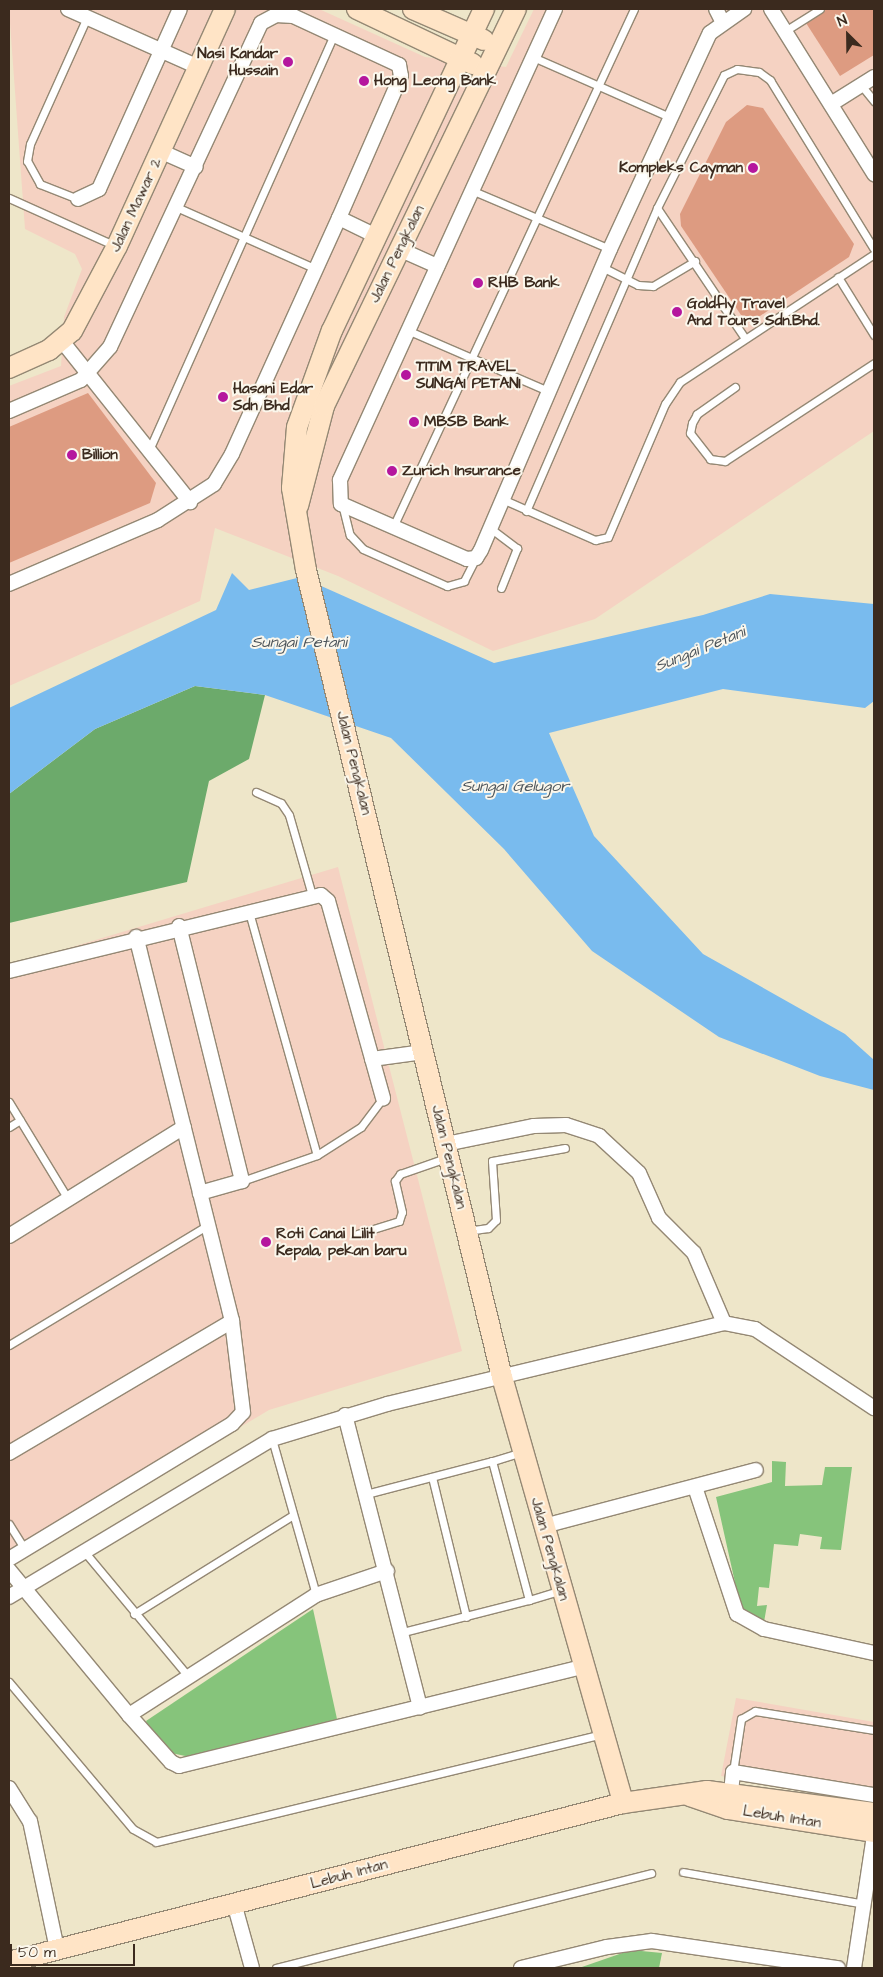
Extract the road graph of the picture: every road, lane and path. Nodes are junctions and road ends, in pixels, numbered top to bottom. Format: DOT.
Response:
graph roads {
  1 [pos="68,9"];
  2 [pos="180,9"];
  3 [pos="225,9"];
  4 [pos="358,9"];
  5 [pos="413,9"];
  6 [pos="484,9"];
  7 [pos="516,9"];
  8 [pos="555,9"];
  9 [pos="634,9"];
  10 [pos="744,9"];
  11 [pos="771,9"];
  12 [pos="820,9"];
  13 [pos="719,15"];
  14 [pos="87,17"];
  15 [pos="785,31"];
  16 [pos="334,34"];
  17 [pos="472,35"];
  18 [pos="498,45"];
  19 [pos="162,49"];
  20 [pos="533,57"];
  21 [pos="462,59"];
  22 [pos="198,67"];
  23 [pos="486,70"];
  24 [pos="874,76"];
  25 [pos="861,85"];
  26 [pos="598,86"];
  27 [pos="874,101"];
  28 [pos="832,104"];
  29 [pos="670,117"];
  30 [pos="160,151"];
  31 [pos="196,167"];
  32 [pos="874,174"];
  33 [pos="472,190"];
  34 [pos="9,198"];
  35 [pos="78,199"];
  36 [pos="174,206"];
  37 [pos="656,208"];
  38 [pos="339,218"];
  39 [pos="537,218"];
  40 [pos="242,236"];
  41 [pos="376,236"];
  42 [pos="117,246"];
  43 [pos="399,249"];
  44 [pos="610,249"];
  45 [pos="874,249"];
  46 [pos="874,254"];
  47 [pos="696,261"];
  48 [pos="437,266"];
  49 [pos="602,267"];
  50 [pos="316,269"];
  51 [pos="838,277"];
  52 [pos="626,279"];
  53 [pos="407,330"];
  54 [pos="874,335"];
  55 [pos="744,337"];
  56 [pos="62,341"];
  57 [pos="472,358"];
  58 [pos="874,363"];
  59 [pos="9,368"];
  60 [pos="89,375"];
  61 [pos="735,387"];
  62 [pos="548,391"];
  63 [pos="9,411"];
  64 [pos="149,450"];
  65 [pos="501,499"];
  66 [pos="190,502"];
  67 [pos="341,504"];
  68 [pos="298,506"];
  69 [pos="526,511"];
  70 [pos="393,528"];
  71 [pos="490,528"];
  72 [pos="476,558"];
  73 [pos="9,584"];
  74 [pos="501,588"];
  75 [pos="256,792"];
  76 [pos="312,895"];
  77 [pos="248,909"];
  78 [pos="179,926"];
  79 [pos="136,937"];
  80 [pos="9,971"];
  81 [pos="424,1052"];
  82 [pos="372,1059"];
  83 [pos="382,1098"];
  84 [pos="9,1102"];
  85 [pos="20,1120"];
  86 [pos="9,1127"];
  87 [pos="184,1127"];
  88 [pos="566,1148"];
  89 [pos="448,1151"];
  90 [pos="317,1155"];
  91 [pos="242,1181"];
  92 [pos="200,1193"];
  93 [pos="68,1199"];
  94 [pos="208,1225"];
  95 [pos="467,1231"];
  96 [pos="357,1234"];
  97 [pos="9,1236"];
  98 [pos="232,1321"];
  99 [pos="724,1323"];
  100 [pos="9,1345"];
  101 [pos="502,1377"];
  102 [pos="874,1408"];
  103 [pos="345,1415"];
  104 [pos="272,1439"];
  105 [pos="523,1452"];
  106 [pos="9,1453"];
  107 [pos="492,1461"];
  108 [pos="756,1470"];
  109 [pos="432,1476"];
  110 [pos="695,1487"];
  111 [pos="366,1494"];
  112 [pos="293,1515"];
  113 [pos="9,1524"];
  114 [pos="544,1526"];
  115 [pos="25,1550"];
  116 [pos="83,1550"];
  117 [pos="9,1559"];
  118 [pos="9,1570"];
  119 [pos="387,1571"];
  120 [pos="21,1588"];
  121 [pos="561,1590"];
  122 [pos="316,1595"];
  123 [pos="9,1597"];
  124 [pos="529,1600"];
  125 [pos="134,1614"];
  126 [pos="466,1617"];
  127 [pos="403,1632"];
  128 [pos="874,1653"];
  129 [pos="583,1667"];
  130 [pos="188,1676"];
  131 [pos="9,1682"];
  132 [pos="420,1708"];
  133 [pos="129,1715"];
  134 [pos="874,1730"];
  135 [pos="603,1734"];
  136 [pos="733,1772"];
  137 [pos="9,1788"];
  138 [pos="731,1792"];
  139 [pos="690,1796"];
  140 [pos="874,1796"];
  141 [pos="623,1803"];
  142 [pos="874,1813"];
  143 [pos="874,1833"];
  144 [pos="683,1872"];
  145 [pos="651,1873"];
  146 [pos="234,1903"];
  147 [pos="864,1904"];
  148 [pos="57,1949"];
  149 [pos="9,1962"];
  150 [pos="252,1968"];
  151 [pos="276,1968"];
  152 [pos="521,1968"];
  153 [pos="838,1968"];
  154 [pos="854,1968"];
  1 -- 14 [label="street"];
  2 -- 19 [label="street"];
  3 -- 22 [label="main road, Jalan Mawar 2"];
  4 -- 21 [label="main road"];
  5 -- 17 [label="main road"];
  6 -- 17 [label="main road, Jalan Pengkalan"];
  7 -- 18 [label="main road, Jalan Pengkalan"];
  8 -- 20 [label="street"];
  9 -- 26 [label="lane"];
  10 -- 13 [label="street"];
  11 -- 15 [label="street"];
  12 -- 15 [label="lane"];
  13 -- 29 [label="street"];
  14 -- 19 [label="street"];
  14 -- 35 [label="lane"];
  15 -- 28 [label="street"];
  16 -- 31 [label="street"];
  16 -- 38 [label="street"];
  16 -- 40 [label="lane"];
  17 -- 18 [label="main road"];
  17 -- 21 [label="main road, Jalan Pengkalan"];
  18 -- 23 [label="main road, Jalan Pengkalan"];
  19 -- 22 [label="street"];
  19 -- 35 [label="street"];
  20 -- 26 [label="lane"];
  20 -- 33 [label="street"];
  21 -- 23 [label="main road"];
  21 -- 41 [label="main road, Jalan Pengkalan"];
  22 -- 30 [label="main road, Jalan Mawar 2"];
  23 -- 43 [label="main road, Jalan Pengkalan"];
  24 -- 25 [label="street"];
  25 -- 27 [label="lane"];
  25 -- 28 [label="street"];
  26 -- 29 [label="lane"];
  26 -- 39 [label="lane"];
  28 -- 32 [label="street"];
  29 -- 44 [label="street"];
  30 -- 31 [label="street"];
  30 -- 42 [label="main road, Jalan Mawar 2"];
  31 -- 36 [label="street"];
  33 -- 39 [label="lane"];
  33 -- 48 [label="street"];
  34 -- 42 [label="lane"];
  36 -- 40 [label="lane"];
  36 -- 60 [label="street"];
  37 -- 45 [label="lane"];
  37 -- 47 [label="lane"];
  37 -- 52 [label="lane"];
  38 -- 41 [label="street"];
  38 -- 50 [label="street"];
  39 -- 44 [label="lane"];
  39 -- 57 [label="lane"];
  40 -- 50 [label="lane"];
  40 -- 64 [label="lane"];
  41 -- 68 [label="main road, Jalan Pengkalan"];
  42 -- 56 [label="main road, Jalan Mawar 2"];
  43 -- 48 [label="street"];
  43 -- 68 [label="main road, Jalan Pengkalan"];
  44 -- 49 [label="street"];
  46 -- 51 [label="lane"];
  47 -- 52 [label="lane"];
  47 -- 55 [label="lane"];
  48 -- 53 [label="street"];
  49 -- 52 [label="lane"];
  49 -- 62 [label="street"];
  50 -- 66 [label="street"];
  51 -- 54 [label="lane"];
  51 -- 55 [label="lane"];
  52 -- 69 [label="lane"];
  53 -- 57 [label="lane"];
  53 -- 67 [label="street"];
  55 -- 69 [label="lane"];
  56 -- 59 [label="main road, Jalan Mawar 2"];
  56 -- 60 [label="street"];
  57 -- 62 [label="lane"];
  57 -- 70 [label="lane"];
  58 -- 61 [label="lane"];
  60 -- 63 [label="street"];
  60 -- 64 [label="street"];
  62 -- 65 [label="street"];
  64 -- 66 [label="street"];
  65 -- 69 [label="lane"];
  65 -- 71 [label="street"];
  66 -- 73 [label="street"];
  67 -- 70 [label="street"];
  67 -- 72 [label="lane"];
  68 -- 81 [label="main road, Jalan Pengkalan"];
  70 -- 72 [label="street"];
  71 -- 72 [label="street"];
  71 -- 74 [label="lane"];
  75 -- 76 [label="lane"];
  76 -- 77 [label="street"];
  76 -- 82 [label="street"];
  77 -- 78 [label="street"];
  77 -- 90 [label="lane"];
  78 -- 79 [label="street"];
  78 -- 91 [label="street"];
  79 -- 80 [label="street"];
  79 -- 87 [label="street"];
  81 -- 82 [label="street"];
  81 -- 89 [label="main road, Jalan Pengkalan"];
  82 -- 83 [label="street"];
  83 -- 90 [label="lane"];
  84 -- 85 [label="lane"];
  85 -- 86 [label="lane"];
  85 -- 93 [label="lane"];
  87 -- 92 [label="street"];
  87 -- 93 [label="street"];
  88 -- 95 [label="lane"];
  89 -- 95 [label="main road, Jalan Pengkalan"];
  89 -- 96 [label="lane"];
  89 -- 99 [label="street"];
  90 -- 91 [label="lane"];
  91 -- 92 [label="street"];
  92 -- 94 [label="street"];
  93 -- 97 [label="street"];
  94 -- 98 [label="street"];
  94 -- 100 [label="lane"];
  95 -- 101 [label="main road, Jalan Pengkalan"];
  98 -- 106 [label="street"];
  98 -- 115 [label="street"];
  99 -- 101 [label="street"];
  99 -- 102 [label="street"];
  101 -- 103 [label="street"];
  101 -- 105 [label="main road, Jalan Pengkalan"];
  103 -- 104 [label="street"];
  103 -- 111 [label="street"];
  104 -- 112 [label="lane"];
  104 -- 116 [label="street"];
  105 -- 107 [label="lane"];
  105 -- 114 [label="main road, Jalan Pengkalan"];
  107 -- 109 [label="lane"];
  107 -- 124 [label="lane"];
  108 -- 110 [label="street"];
  109 -- 111 [label="lane"];
  109 -- 126 [label="lane"];
  110 -- 114 [label="street"];
  110 -- 128 [label="street"];
  111 -- 119 [label="street"];
  112 -- 122 [label="lane"];
  112 -- 125 [label="lane"];
  113 -- 115 [label="lane"];
  114 -- 121 [label="main road, Jalan Pengkalan"];
  115 -- 117 [label="street"];
  116 -- 120 [label="street"];
  116 -- 125 [label="lane"];
  118 -- 120 [label="street"];
  119 -- 122 [label="street"];
  119 -- 127 [label="street"];
  120 -- 123 [label="street"];
  120 -- 133 [label="street"];
  121 -- 124 [label="lane"];
  121 -- 129 [label="main road, Jalan Pengkalan"];
  122 -- 130 [label="street"];
  124 -- 126 [label="lane"];
  125 -- 130 [label="lane"];
  126 -- 127 [label="lane"];
  127 -- 132 [label="street"];
  129 -- 132 [label="street"];
  129 -- 135 [label="main road, Jalan Pengkalan"];
  130 -- 133 [label="street"];
  131 -- 135 [label="lane"];
  132 -- 133 [label="street"];
  134 -- 136 [label="lane"];
  135 -- 141 [label="main road, Jalan Pengkalan"];
  136 -- 138 [label="street"];
  136 -- 140 [label="street"];
  137 -- 148 [label="street"];
  138 -- 139 [label="main road, Lebuh Intan"];
  138 -- 142 [label="main road, Lebuh Intan"];
  139 -- 141 [label="main road, Lebuh Intan"];
  139 -- 143 [label="main road, Lebuh Intan"];
  141 -- 146 [label="main road, Lebuh Intan"];
  143 -- 147 [label="street"];
  144 -- 147 [label="lane"];
  145 -- 151 [label="lane"];
  146 -- 148 [label="main road, Lebuh Intan"];
  146 -- 150 [label="street"];
  147 -- 154 [label="street"];
  148 -- 149 [label="main road, Lebuh Intan"];
  152 -- 153 [label="street"];
}
